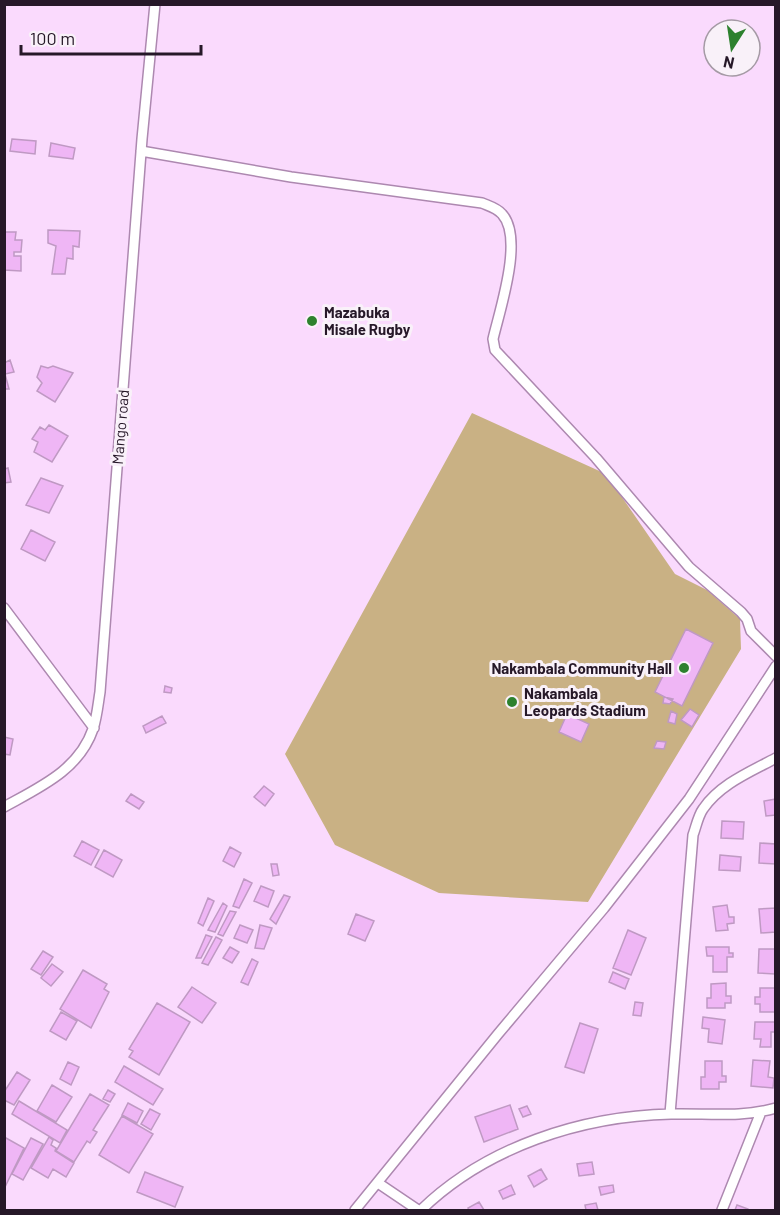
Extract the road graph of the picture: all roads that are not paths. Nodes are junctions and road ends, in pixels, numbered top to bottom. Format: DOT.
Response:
graph roads {
  1 [pos="155,4"];
  2 [pos="141,151"];
  3 [pos="4,608"];
  4 [pos="776,656"];
  5 [pos="776,666"];
  6 [pos="94,728"];
  7 [pos="776,758"];
  8 [pos="689,799"];
  9 [pos="4,807"];
  10 [pos="702,810"];
  11 [pos="776,1108"];
  12 [pos="761,1112"];
  13 [pos="670,1114"];
  14 [pos="378,1183"];
  15 [pos="355,1210"];
  16 [pos="419,1210"];
  17 [pos="722,1210"];
  1 -- 2 [label="street, Mango road"];
  2 -- 4 [label="street"];
  2 -- 6 [label="street, Mango road"];
  3 -- 6 [label="street"];
  5 -- 8 [label="street"];
  6 -- 9 [label="street, Mango road"];
  7 -- 10 [label="street"];
  8 -- 10 [label="street"];
  8 -- 14 [label="street"];
  10 -- 13 [label="street"];
  11 -- 12 [label="street"];
  12 -- 13 [label="street"];
  12 -- 17 [label="street"];
  13 -- 16 [label="street"];
  14 -- 15 [label="street"];
  14 -- 16 [label="street"];
}
